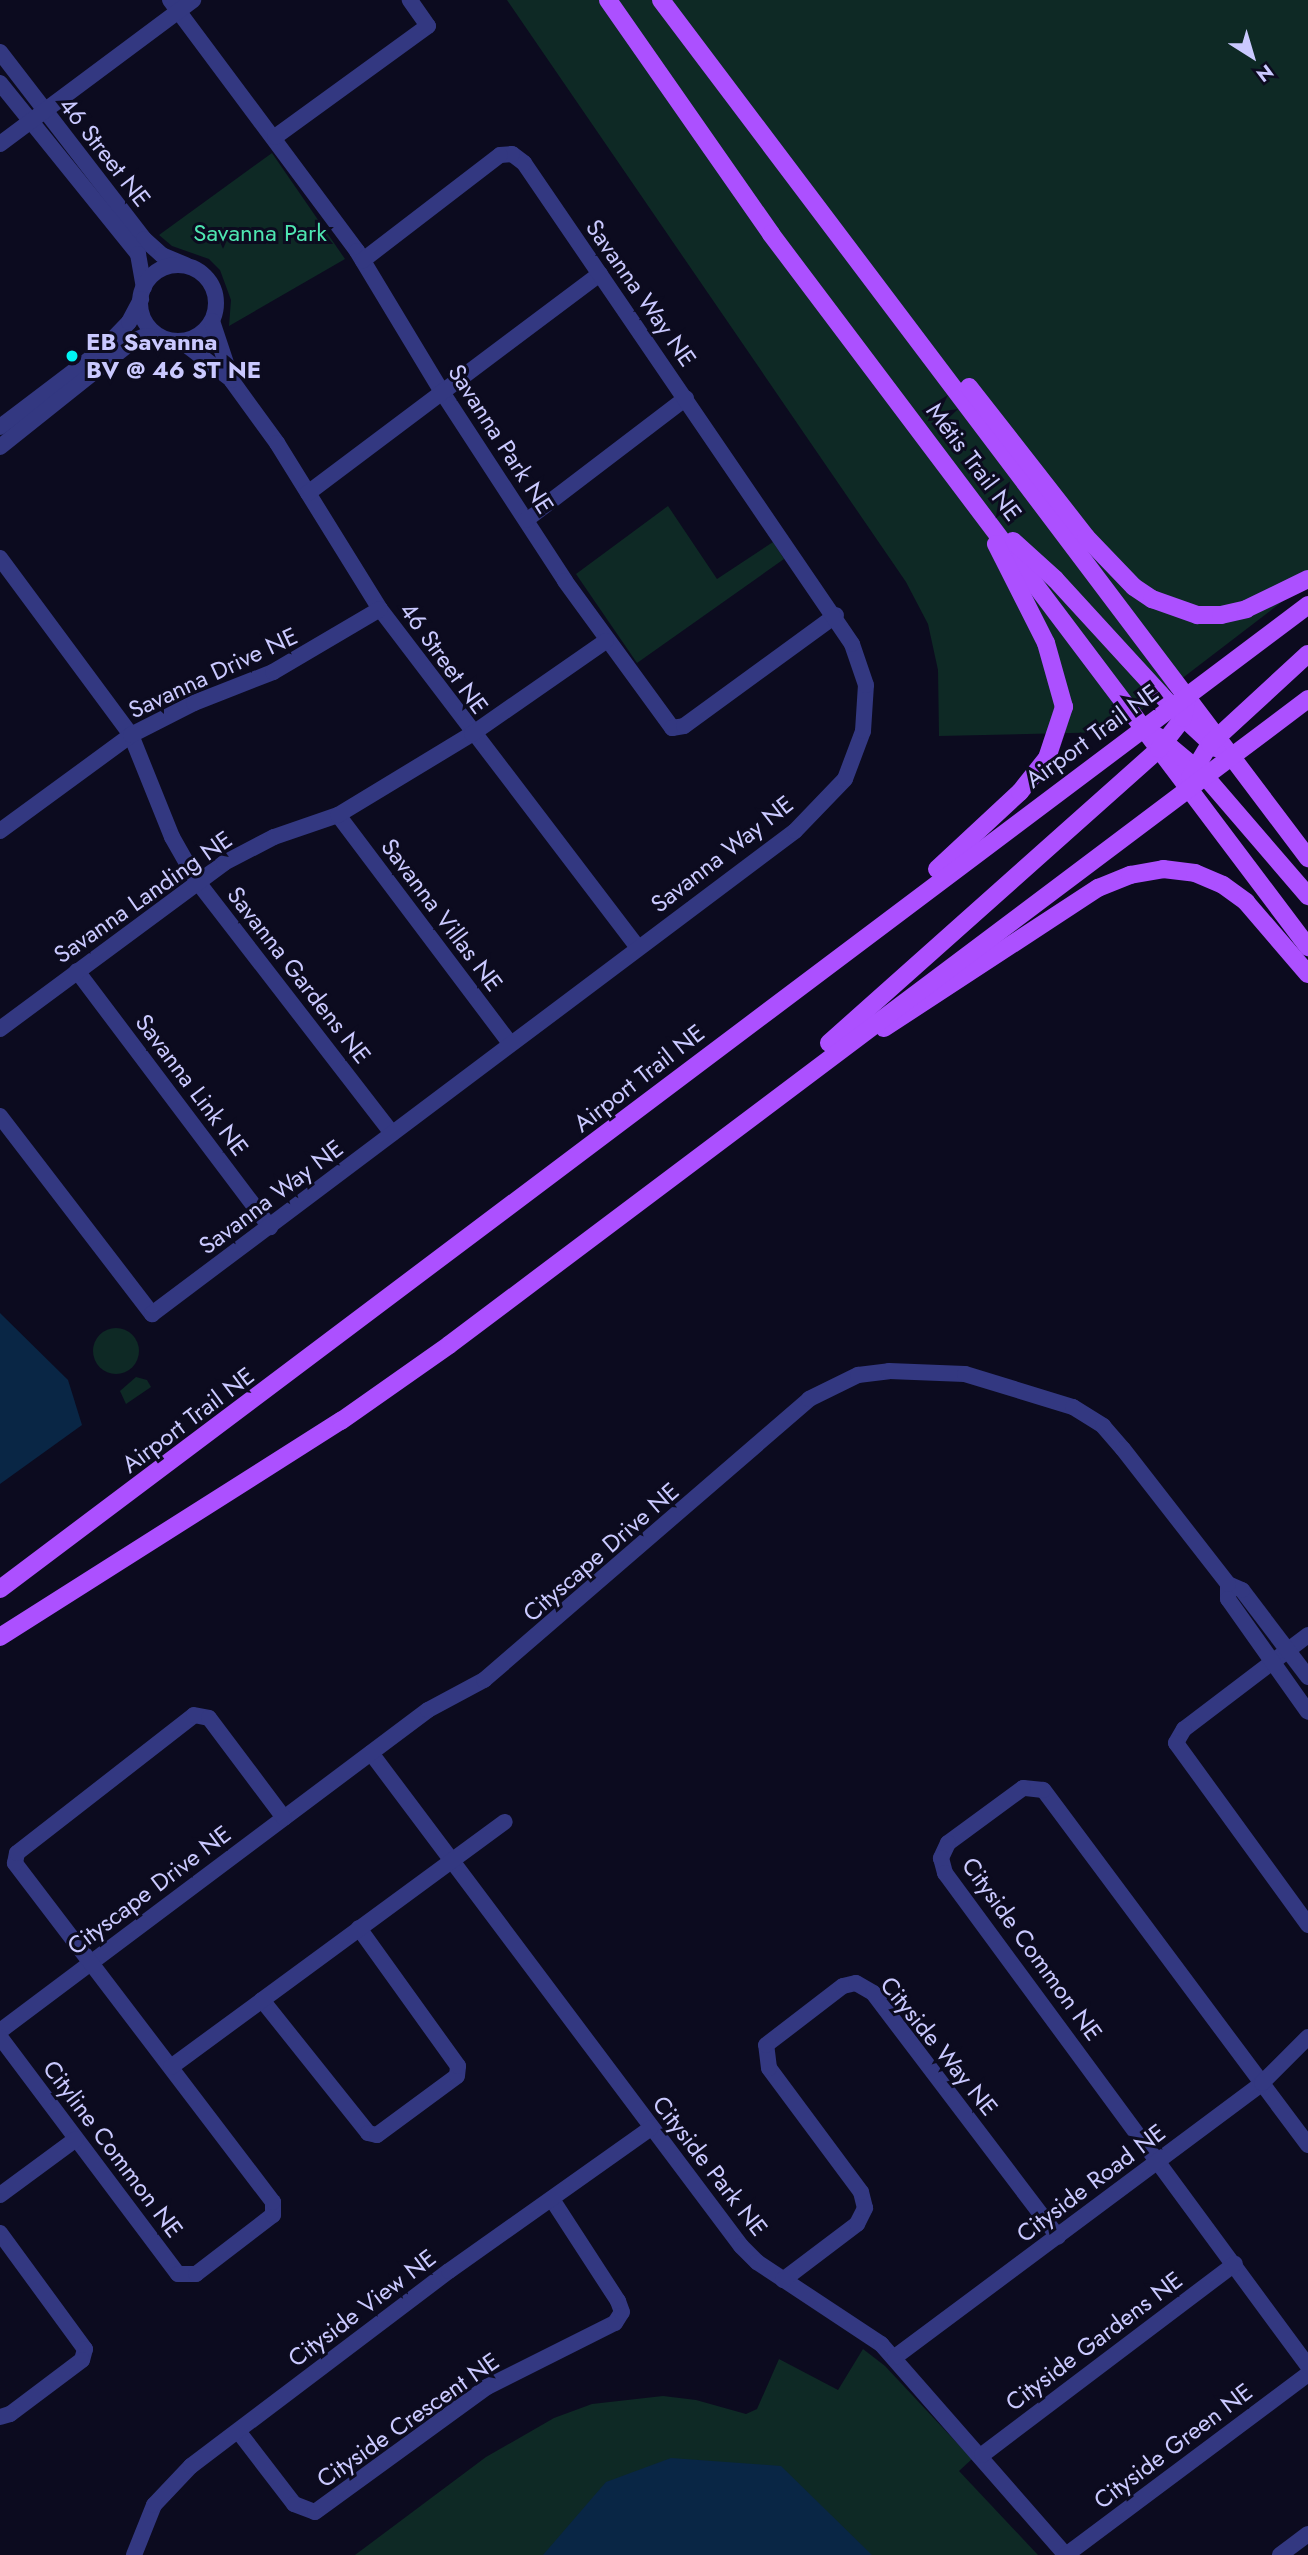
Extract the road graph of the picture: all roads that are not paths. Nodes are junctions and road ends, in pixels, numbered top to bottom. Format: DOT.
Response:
graph roads {
  1 [pos="193,0"];
  2 [pos="410,0"];
  3 [pos="608,0"];
  4 [pos="661,0"];
  5 [pos="174,5"];
  6 [pos="0,52"];
  7 [pos="0,83"];
  8 [pos="44,110"];
  9 [pos="29,121"];
  10 [pos="275,137"];
  11 [pos="0,144"];
  12 [pos="808,194"];
  13 [pos="363,260"];
  14 [pos="186,265"];
  15 [pos="600,274"];
  16 [pos="142,293"];
  17 [pos="212,321"];
  18 [pos="175,340"];
  19 [pos="232,381"];
  20 [pos="442,393"];
  21 [pos="686,398"];
  22 [pos="0,427"];
  23 [pos="0,447"];
  24 [pos="308,493"];
  25 [pos="984,515"];
  26 [pos="526,520"];
  27 [pos="0,558"];
  28 [pos="1308,579"];
  29 [pos="1308,605"];
  30 [pos="380,609"];
  31 [pos="836,615"];
  32 [pos="606,641"];
  33 [pos="1308,654"];
  34 [pos="1308,699"];
  35 [pos="1181,708"];
  36 [pos="1143,728"];
  37 [pos="472,734"];
  38 [pos="131,735"];
  39 [pos="1213,741"];
  40 [pos="1162,745"];
  41 [pos="1231,756"];
  42 [pos="1198,770"];
  43 [pos="1188,787"];
  44 [pos="338,816"];
  45 [pos="2,825"];
  46 [pos="1308,858"];
  47 [pos="197,881"];
  48 [pos="1308,896"];
  49 [pos="893,913"];
  50 [pos="1308,947"];
  51 [pos="638,948"];
  52 [pos="77,971"];
  53 [pos="1308,974"];
  54 [pos="0,1029"];
  55 [pos="510,1043"];
  56 [pos="0,1116"];
  57 [pos="732,1129"];
  58 [pos="392,1133"];
  59 [pos="270,1227"];
  60 [pos="1228,1584"];
  61 [pos="0,1589"];
  62 [pos="1308,1635"];
  63 [pos="0,1637"];
  64 [pos="1287,1650"];
  65 [pos="1271,1662"];
  66 [pos="1308,1677"];
  67 [pos="1308,1712"];
  68 [pos="371,1753"];
  69 [pos="284,1818"];
  70 [pos="505,1822"];
  71 [pos="451,1861"];
  72 [pos="1308,1924"];
  73 [pos="359,1928"];
  74 [pos="91,1962"];
  75 [pos="262,2000"];
  76 [pos="0,2031"];
  77 [pos="0,2037"];
  78 [pos="1308,2037"];
  79 [pos="171,2067"];
  80 [pos="1262,2082"];
  81 [pos="650,2127"];
  82 [pos="76,2139"];
  83 [pos="1308,2145"];
  84 [pos="1160,2161"];
  85 [pos="0,2195"];
  86 [pos="553,2201"];
  87 [pos="0,2233"];
  88 [pos="1058,2237"];
  89 [pos="1234,2264"];
  90 [pos="783,2280"];
  91 [pos="895,2357"];
  92 [pos="1308,2366"];
  93 [pos="1308,2374"];
  94 [pos="0,2417"];
  95 [pos="237,2431"];
  96 [pos="982,2455"];
  97 [pos="1308,2534"];
  98 [pos="134,2555"];
  99 [pos="1066,2555"];
  100 [pos="1280,2555"];
  1 -- 5 [label="street"];
  2 -- 10 [label="street"];
  3 -- 25 [label="main road, Métis Trail NE"];
  4 -- 12 [label="main road, Métis Trail NE"];
  5 -- 8 [label="street"];
  5 -- 10 [label="street, Savanna Park NE"];
  6 -- 8 [label="street, 46 Street NE"];
  7 -- 9 [label="street, 46 Street NE"];
  8 -- 9 [label="street"];
  8 -- 14 [label="street, 46 Street NE"];
  9 -- 11 [label="street"];
  9 -- 16 [label="street, 46 Street NE"];
  10 -- 13 [label="street, Savanna Park NE"];
  12 -- 28 [label="main road"];
  12 -- 35 [label="main road, Métis Trail NE"];
  13 -- 15 [label="street, Savanna Way NE"];
  13 -- 20 [label="street, Savanna Park NE"];
  14 -- 16 [label="street"];
  14 -- 17 [label="street"];
  15 -- 20 [label="street"];
  15 -- 21 [label="street, Savanna Way NE"];
  16 -- 18 [label="street"];
  16 -- 22 [label="street"];
  17 -- 18 [label="street"];
  17 -- 19 [label="street, 46 Street NE"];
  18 -- 19 [label="street, 46 Street NE"];
  18 -- 23 [label="street"];
  19 -- 24 [label="street, 46 Street NE"];
  20 -- 24 [label="street"];
  20 -- 26 [label="street, Savanna Park NE"];
  21 -- 26 [label="street"];
  21 -- 31 [label="street, Savanna Way NE"];
  24 -- 30 [label="street, 46 Street NE"];
  25 -- 35 [label="main road"];
  25 -- 36 [label="main road, Métis Trail NE"];
  25 -- 49 [label="main road"];
  26 -- 32 [label="street, Savanna Park NE"];
  27 -- 38 [label="street, Savanna Gardens NE"];
  29 -- 35 [label="main road, Airport Trail NE"];
  30 -- 37 [label="street, 46 Street NE"];
  30 -- 38 [label="street, Savanna Drive NE"];
  31 -- 32 [label="street, Savanna Park NE"];
  31 -- 51 [label="street, Savanna Way NE"];
  32 -- 37 [label="street, Savanna Landing NE"];
  33 -- 39 [label="main road"];
  34 -- 41 [label="main road"];
  35 -- 36 [label="main road, Airport Trail NE"];
  35 -- 39 [label="main road"];
  35 -- 40 [label="main road"];
  36 -- 40 [label="main road, Métis Trail NE"];
  36 -- 49 [label="main road, Airport Trail NE"];
  37 -- 44 [label="street, Savanna Landing NE"];
  37 -- 51 [label="street, 46 Street NE"];
  38 -- 45 [label="street, Savanna Drive NE"];
  38 -- 47 [label="street, Savanna Gardens NE"];
  39 -- 41 [label="main road"];
  39 -- 42 [label="main road"];
  40 -- 42 [label="main road"];
  40 -- 43 [label="main road, Métis Trail NE"];
  40 -- 57 [label="main road"];
  41 -- 42 [label="main road"];
  41 -- 46 [label="main road"];
  42 -- 43 [label="main road"];
  42 -- 48 [label="main road"];
  43 -- 50 [label="main road, Métis Trail NE"];
  43 -- 57 [label="main road"];
  44 -- 47 [label="street, Savanna Landing NE"];
  44 -- 55 [label="street, Savanna Villas NE"];
  47 -- 52 [label="street, Savanna Landing NE"];
  47 -- 58 [label="street, Savanna Gardens NE"];
  49 -- 61 [label="main road, Airport Trail NE"];
  51 -- 55 [label="street, Savanna Way NE"];
  52 -- 54 [label="street, Savanna Landing NE"];
  52 -- 59 [label="street, Savanna Link NE"];
  53 -- 57 [label="main road"];
  55 -- 58 [label="street, Savanna Way NE"];
  56 -- 59 [label="street, Savanna Way NE"];
  57 -- 63 [label="main road"];
  58 -- 59 [label="street, Savanna Way NE"];
  60 -- 64 [label="street, Cityscape Drive NE"];
  60 -- 65 [label="street, Cityscape Drive NE"];
  60 -- 68 [label="street, Cityscape Drive NE"];
  62 -- 64 [label="street"];
  64 -- 65 [label="street"];
  64 -- 66 [label="street, Cityscape Drive NE"];
  65 -- 67 [label="street, Cityscape Drive NE"];
  65 -- 72 [label="street"];
  68 -- 69 [label="street, Cityscape Drive NE"];
  68 -- 71 [label="street, Cityside Park NE"];
  69 -- 74 [label="street, Cityscape Drive NE"];
  69 -- 74 [label="street"];
  70 -- 71 [label="street"];
  71 -- 73 [label="street"];
  71 -- 81 [label="street, Cityside Park NE"];
  73 -- 75 [label="street"];
  73 -- 75 [label="street"];
  74 -- 76 [label="street, Cityscape Drive NE"];
  74 -- 79 [label="street"];
  75 -- 79 [label="street"];
  77 -- 82 [label="street, Cityline Common NE"];
  78 -- 80 [label="street, Cityside Road NE"];
  79 -- 82 [label="street, Cityline Common NE"];
  80 -- 83 [label="street, Cityside Common NE"];
  80 -- 84 [label="street, Cityside Road NE"];
  80 -- 84 [label="street, Cityside Common NE"];
  81 -- 86 [label="street, Cityside View NE"];
  81 -- 90 [label="street, Cityside Park NE"];
  82 -- 85 [label="street"];
  84 -- 88 [label="street, Cityside Road NE"];
  84 -- 89 [label="street, Cityside Common NE"];
  86 -- 95 [label="street, Cityside View NE"];
  86 -- 95 [label="street, Cityside Crescent NE"];
  87 -- 94 [label="street"];
  88 -- 90 [label="street, Cityside Way NE"];
  88 -- 91 [label="street, Cityside Road NE"];
  89 -- 92 [label="street, Cityside Common NE"];
  89 -- 96 [label="street, Cityside Gardens NE"];
  90 -- 91 [label="street, Cityside Park NE"];
  91 -- 96 [label="street, Cityside Park NE"];
  93 -- 99 [label="street, Cityside Green NE"];
  95 -- 98 [label="street, Cityside View NE"];
  96 -- 99 [label="street, Cityside Park NE"];
  97 -- 100 [label="street"];
}
